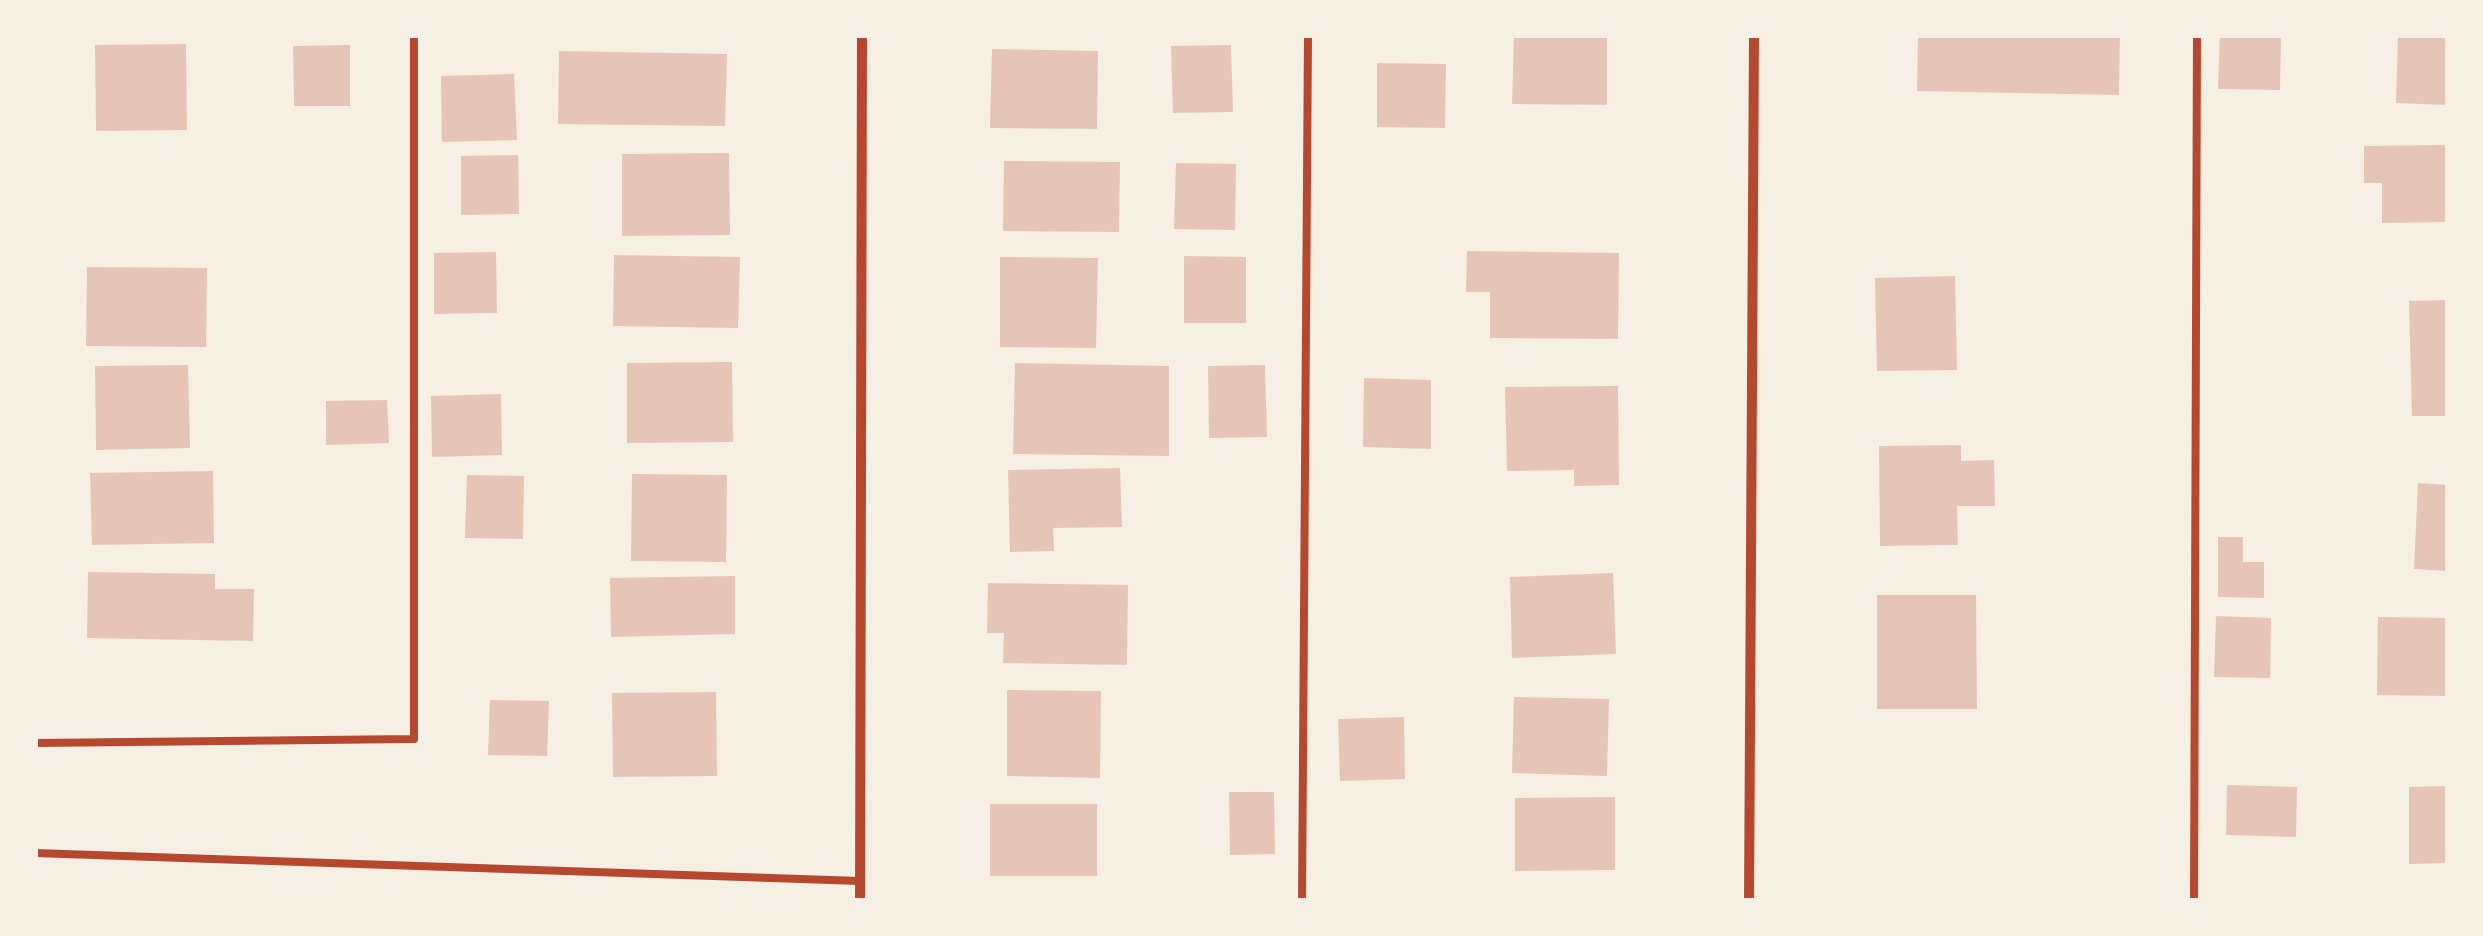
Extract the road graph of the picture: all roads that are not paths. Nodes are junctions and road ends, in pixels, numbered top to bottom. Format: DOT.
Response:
graph roads {
  1 [pos="414,35"];
  2 [pos="862,35"];
  3 [pos="1308,35"];
  4 [pos="1754,35"];
  5 [pos="2197,35"];
  6 [pos="35,744"];
  7 [pos="35,853"];
  8 [pos="860,880"];
  9 [pos="860,901"];
  10 [pos="1302,901"];
  11 [pos="1749,901"];
  12 [pos="2194,901"];
  1 -- 6 [label="lane"];
  2 -- 8 [label="street"];
  3 -- 10 [label="lane"];
  4 -- 11 [label="street"];
  5 -- 12 [label="lane"];
  7 -- 8 [label="lane"];
  8 -- 9 [label="street"];
}
